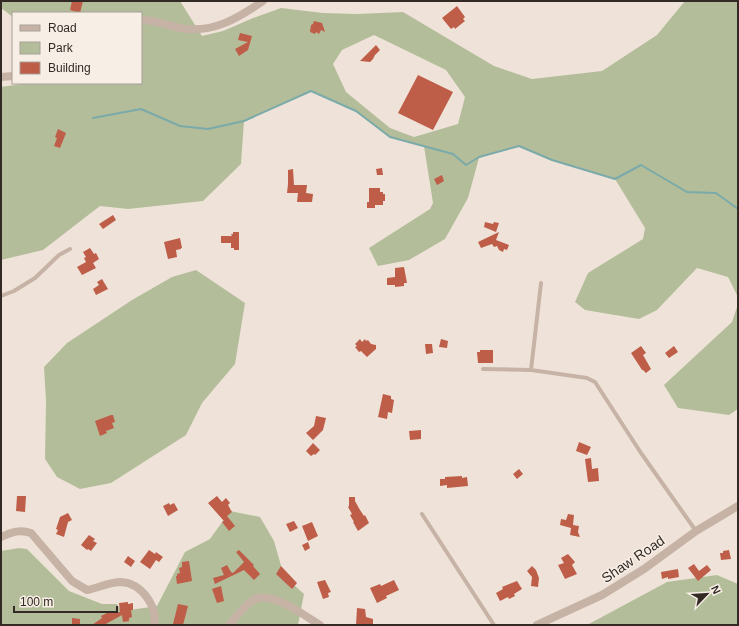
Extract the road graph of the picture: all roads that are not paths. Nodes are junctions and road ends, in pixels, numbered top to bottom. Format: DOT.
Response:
graph roads {
  1 [pos="263,1"];
  2 [pos="142,20"];
  3 [pos="12,76"];
  4 [pos="1,77"];
  5 [pos="70,249"];
  6 [pos="541,283"];
  7 [pos="1,296"];
  8 [pos="483,369"];
  9 [pos="531,370"];
  10 [pos="738,506"];
  11 [pos="422,514"];
  12 [pos="696,531"];
  13 [pos="1,537"];
  14 [pos="154,625"];
  15 [pos="228,625"];
  16 [pos="320,625"];
  17 [pos="494,625"];
  18 [pos="538,625"];
  1 -- 2 [label="street"];
  3 -- 4 [label="street"];
  5 -- 7 [label="lane"];
  6 -- 9 [label="lane"];
  8 -- 9 [label="lane"];
  9 -- 12 [label="lane"];
  10 -- 12 [label="street, Shaw Road"];
  11 -- 17 [label="lane"];
  12 -- 18 [label="street, Shaw Road"];
  13 -- 14 [label="street"];
  15 -- 16 [label="street"];
}
